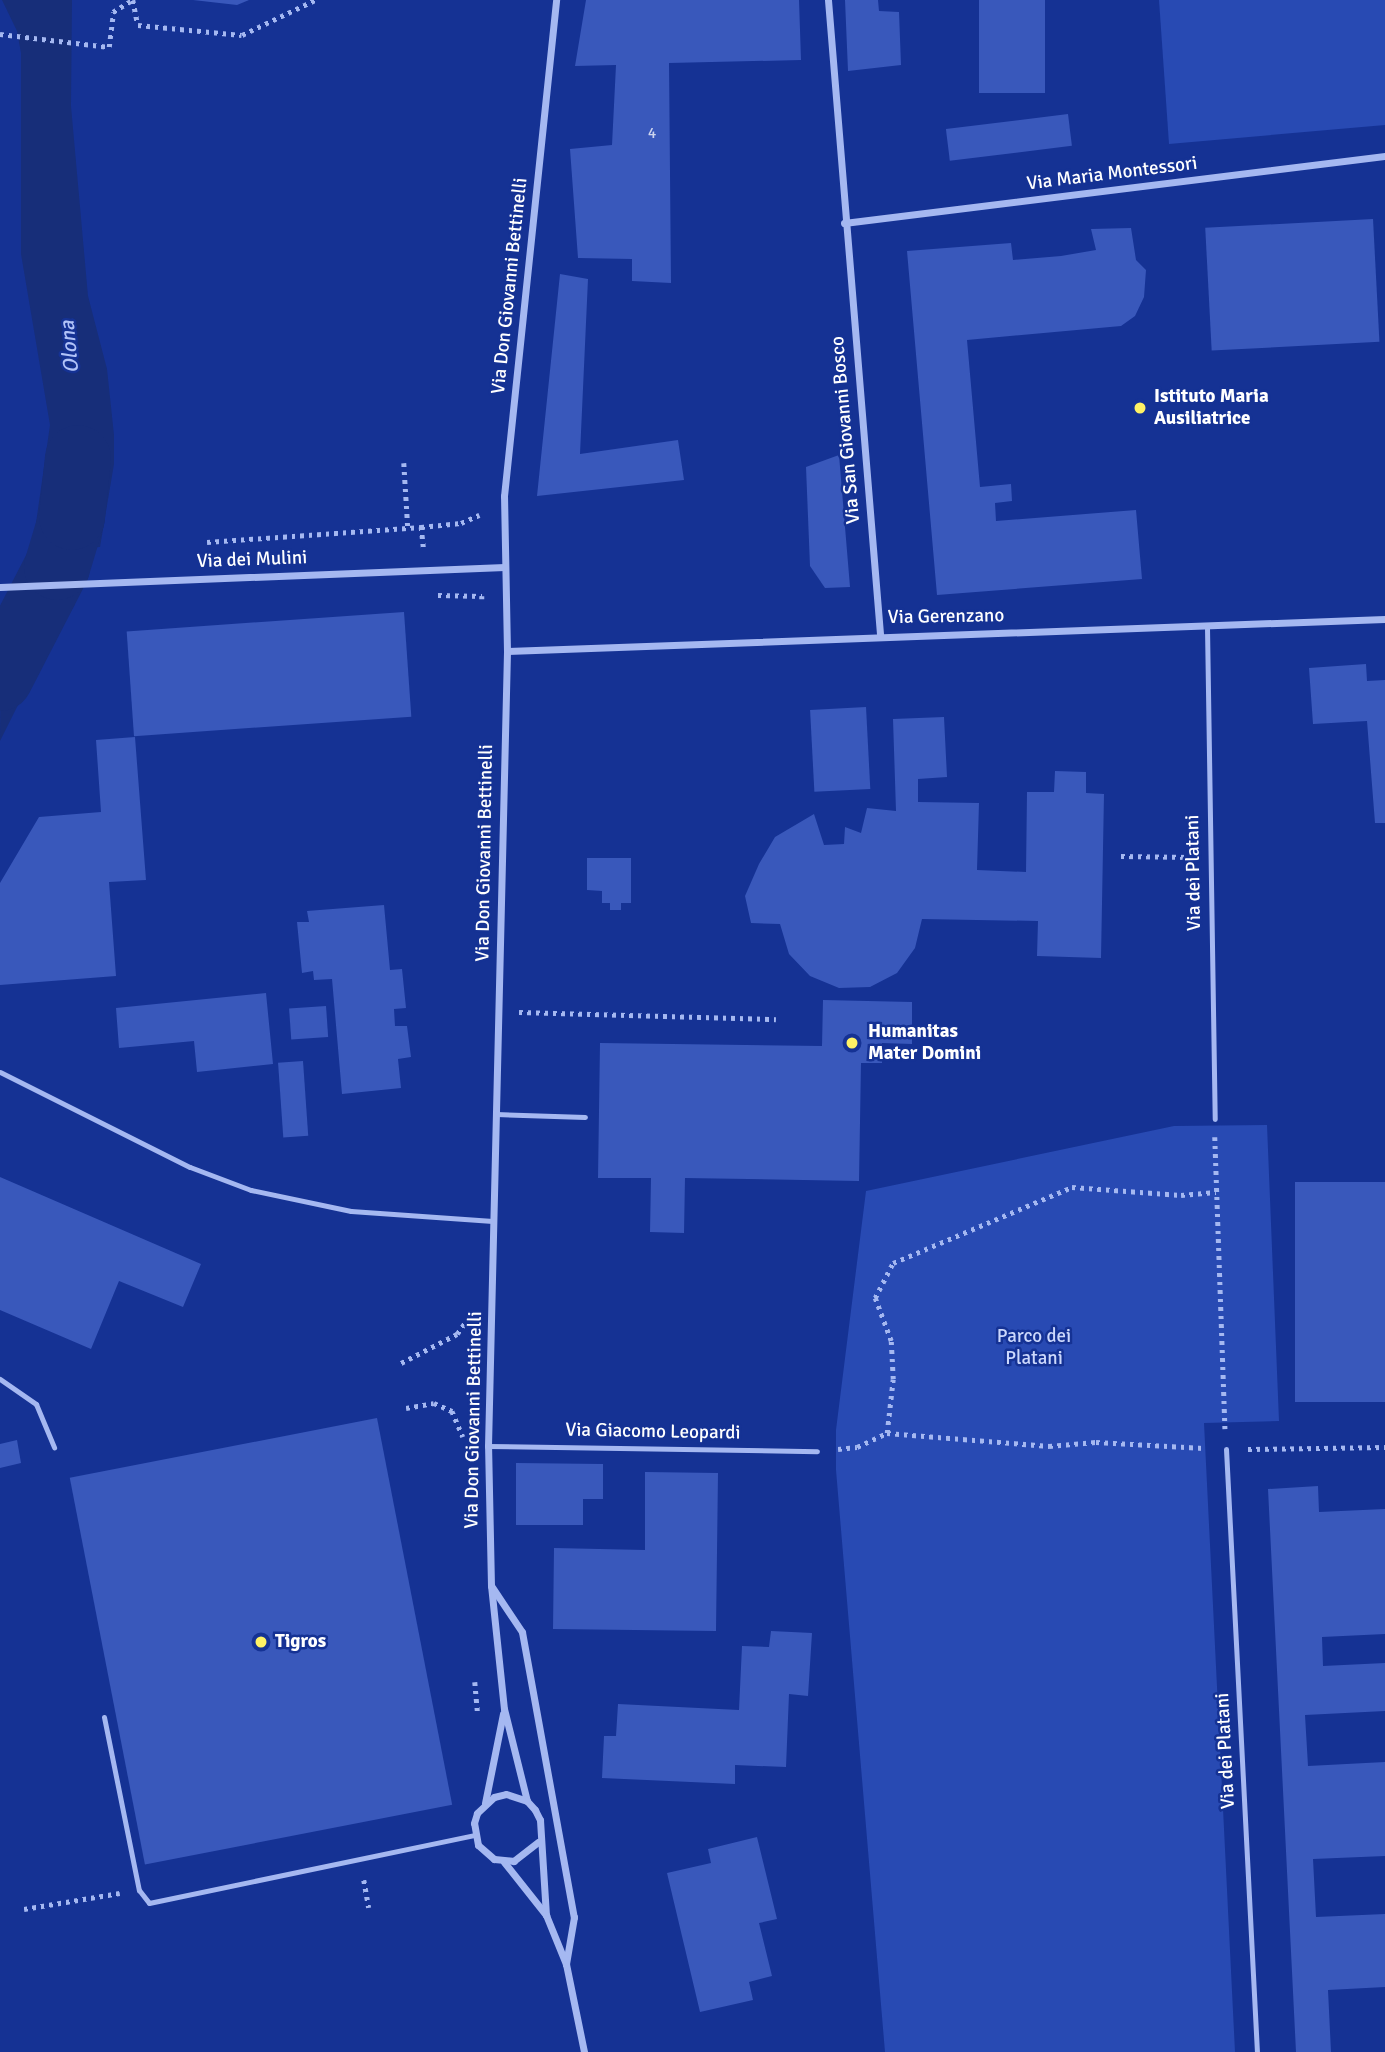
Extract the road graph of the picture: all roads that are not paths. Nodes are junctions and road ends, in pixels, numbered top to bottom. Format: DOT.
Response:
graph roads {
  1 [pos="556,0"];
  2 [pos="828,0"];
  3 [pos="1385,156"];
  4 [pos="844,223"];
  5 [pos="505,567"];
  6 [pos="0,587"];
  7 [pos="1385,619"];
  8 [pos="1207,627"];
  9 [pos="880,635"];
  10 [pos="507,650"];
  11 [pos="0,1072"];
  12 [pos="496,1114"];
  13 [pos="585,1117"];
  14 [pos="1215,1119"];
  15 [pos="493,1221"];
  16 [pos="0,1379"];
  17 [pos="488,1446"];
  18 [pos="54,1447"];
  19 [pos="1226,1449"];
  20 [pos="817,1451"];
  21 [pos="491,1586"];
  22 [pos="504,1709"];
  23 [pos="104,1717"];
  24 [pos="527,1801"];
  25 [pos="485,1803"];
  26 [pos="556,1816"];
  27 [pos="540,1820"];
  28 [pos="474,1835"];
  29 [pos="538,1842"];
  30 [pos="504,1862"];
  31 [pos="546,1915"];
  32 [pos="566,1964"];
  33 [pos="584,2052"];
  34 [pos="1257,2052"];
  1 -- 5 [label="street, Via Don Giovanni Bettinelli"];
  2 -- 4 [label="street, Via San Giovanni Bosco"];
  3 -- 4 [label="street, Via Maria Montessori"];
  4 -- 9 [label="street, Via San Giovanni Bosco"];
  5 -- 6 [label="street, Via dei Mulini"];
  5 -- 10 [label="street, Via Don Giovanni Bettinelli"];
  7 -- 8 [label="street, Via Gerenzano"];
  8 -- 9 [label="street, Via Gerenzano"];
  8 -- 14 [label="lane, Via dei Platani"];
  9 -- 10 [label="street, Via Gerenzano"];
  10 -- 12 [label="street, Via Don Giovanni Bettinelli"];
  11 -- 15 [label="lane"];
  12 -- 13 [label="lane"];
  12 -- 15 [label="street, Via Don Giovanni Bettinelli"];
  15 -- 17 [label="street, Via Don Giovanni Bettinelli"];
  16 -- 18 [label="lane"];
  17 -- 20 [label="lane, Via Giacomo Leopardi"];
  17 -- 21 [label="street, Via Don Giovanni Bettinelli"];
  19 -- 34 [label="lane, Via dei Platani"];
  21 -- 22 [label="street, Via Don Giovanni Bettinelli"];
  21 -- 26 [label="street"];
  22 -- 24 [label="street, Via Don Giovanni Bettinelli"];
  22 -- 25 [label="street, Via Don Giovanni Bettinelli"];
  23 -- 28 [label="lane"];
  24 -- 25 [label="street"];
  24 -- 27 [label="street, Via Don Giovanni Bettinelli"];
  25 -- 28 [label="street, Via Don Giovanni Bettinelli"];
  26 -- 27 [label="street"];
  26 -- 32 [label="street"];
  27 -- 29 [label="street"];
  28 -- 30 [label="street"];
  29 -- 30 [label="street"];
  29 -- 31 [label="street"];
  30 -- 31 [label="street"];
  31 -- 32 [label="street"];
  32 -- 33 [label="street"];
}
